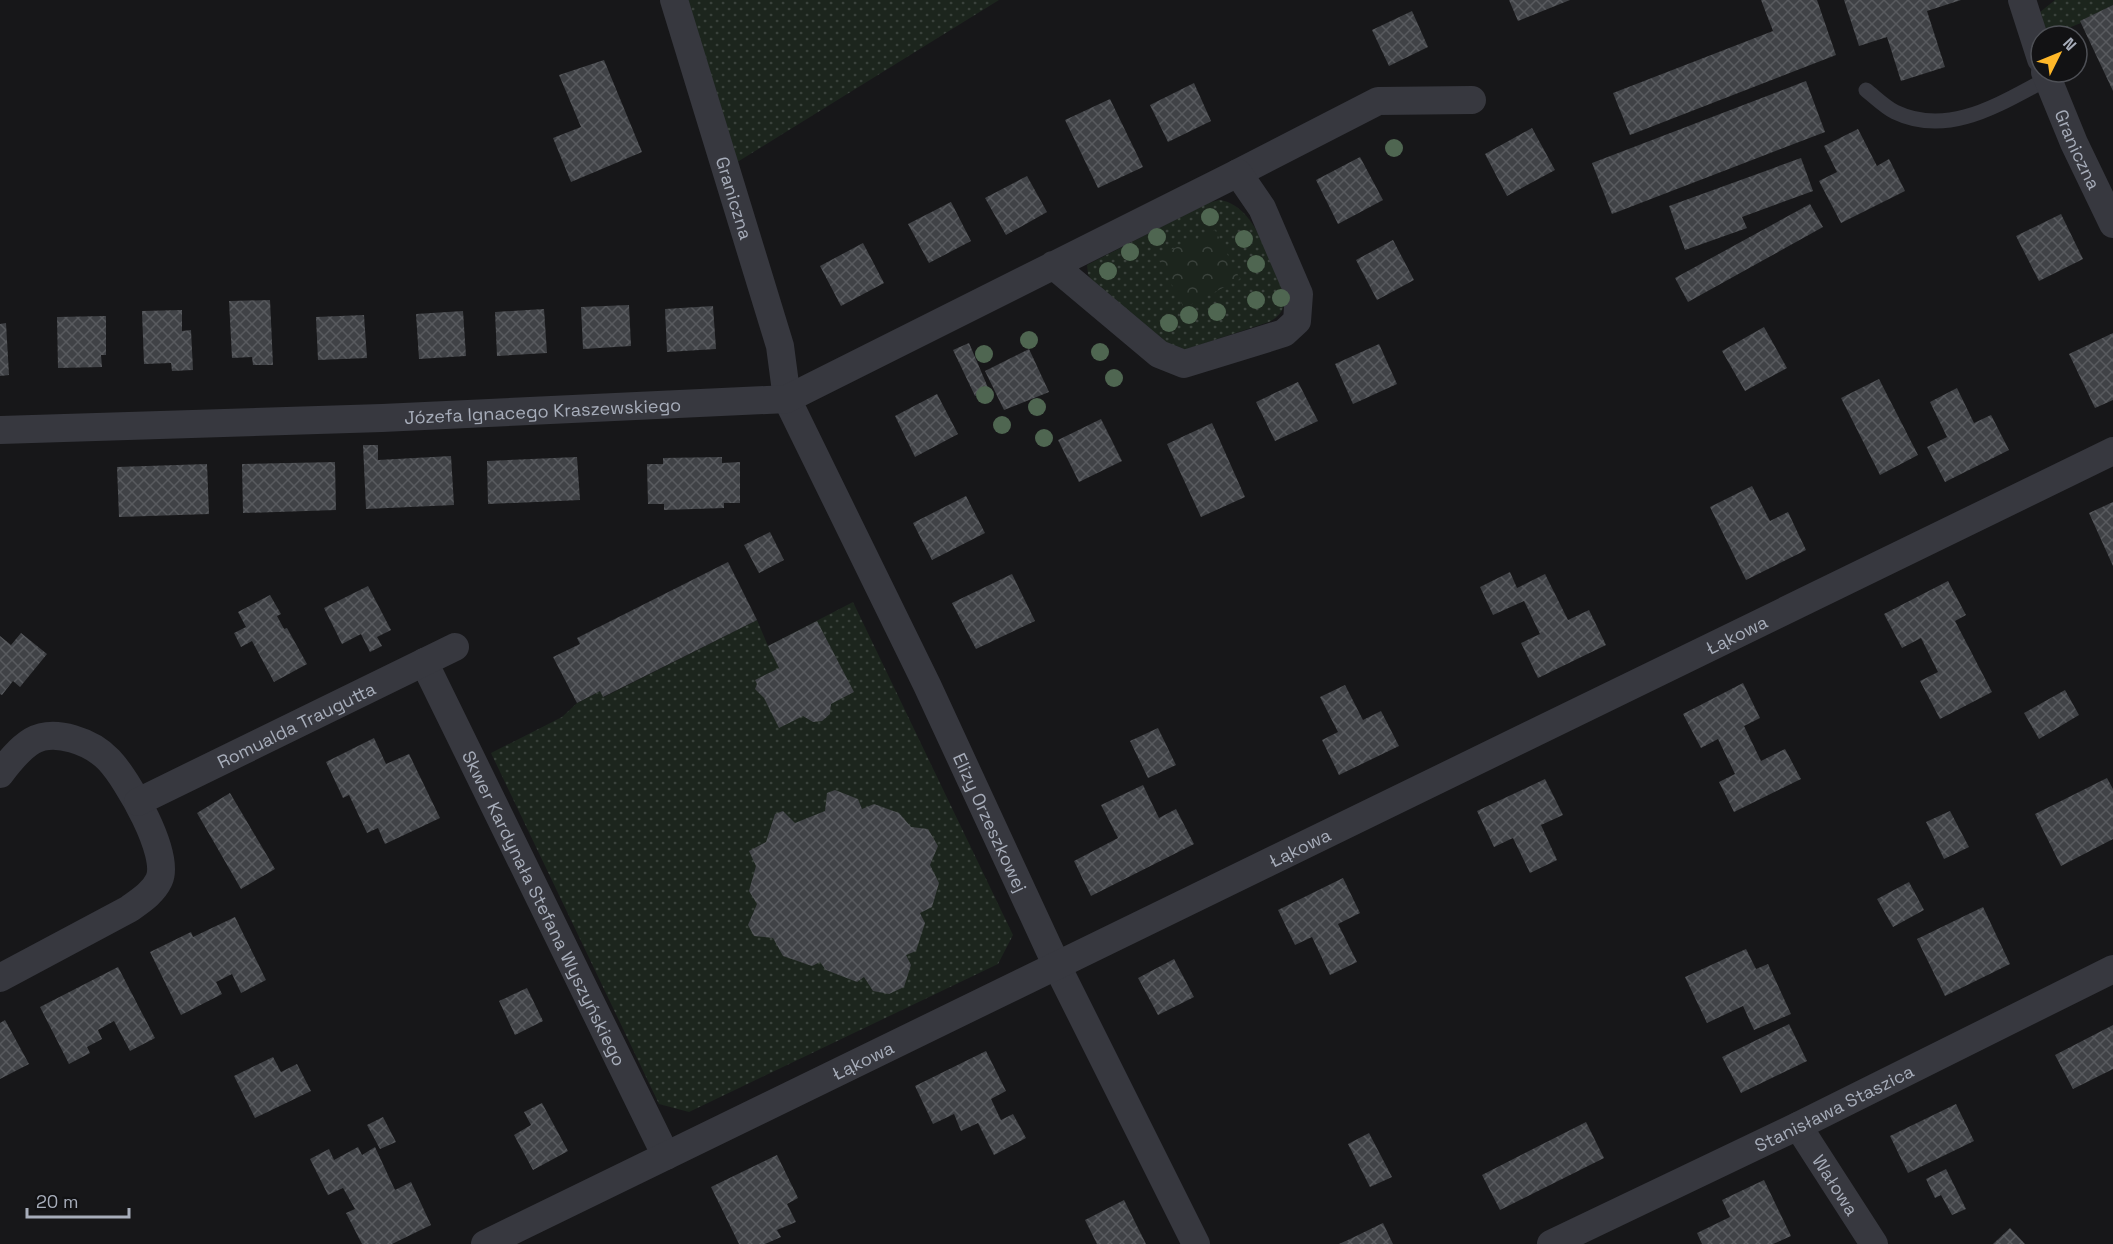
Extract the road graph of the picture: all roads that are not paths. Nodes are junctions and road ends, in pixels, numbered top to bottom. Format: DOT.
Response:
graph roads {
  1 [pos="674,0"];
  2 [pos="2022,0"];
  3 [pos="2030,24"];
  4 [pos="2029,81"];
  5 [pos="2050,84"];
  6 [pos="1866,90"];
  7 [pos="1472,100"];
  8 [pos="1238,172"];
  9 [pos="2113,224"];
  10 [pos="1053,265"];
  11 [pos="786,399"];
  12 [pos="0,430"];
  13 [pos="2113,451"];
  14 [pos="454,647"];
  15 [pos="424,662"];
  16 [pos="0,774"];
  17 [pos="138,802"];
  18 [pos="1056,964"];
  19 [pos="2113,969"];
  20 [pos="0,978"];
  21 [pos="1798,1126"];
  22 [pos="666,1156"];
  23 [pos="485,1244"];
  24 [pos="1196,1244"];
  25 [pos="1551,1244"];
  26 [pos="1874,1244"];
  1 -- 11 [label="street, Graniczna"];
  2 -- 3 [label="street, Graniczna"];
  4 -- 6 [label="lane"];
  5 -- 9 [label="street, Graniczna"];
  7 -- 8 [label="street, Józefa Ignacego Kraszewskiego"];
  8 -- 10 [label="street, Józefa Ignacego Kraszewskiego"];
  8 -- 10 [label="street"];
  10 -- 11 [label="street, Józefa Ignacego Kraszewskiego"];
  11 -- 12 [label="street, Józefa Ignacego Kraszewskiego"];
  11 -- 18 [label="street, Elizy Orzeszkowej"];
  13 -- 18 [label="street, Łąkowa"];
  14 -- 15 [label="street, Romualda Traugutta"];
  15 -- 17 [label="street, Romualda Traugutta"];
  15 -- 22 [label="street, Skwer Kardynała Stefana Wyszyńskiego"];
  16 -- 17 [label="street"];
  17 -- 20 [label="street"];
  18 -- 22 [label="street, Łąkowa"];
  18 -- 24 [label="street, Elizy Orzeszkowej"];
  19 -- 21 [label="street, Stanisława Staszica"];
  21 -- 25 [label="street, Stanisława Staszica"];
  21 -- 26 [label="street, Wałowa"];
  22 -- 23 [label="street, Łąkowa"];
}
